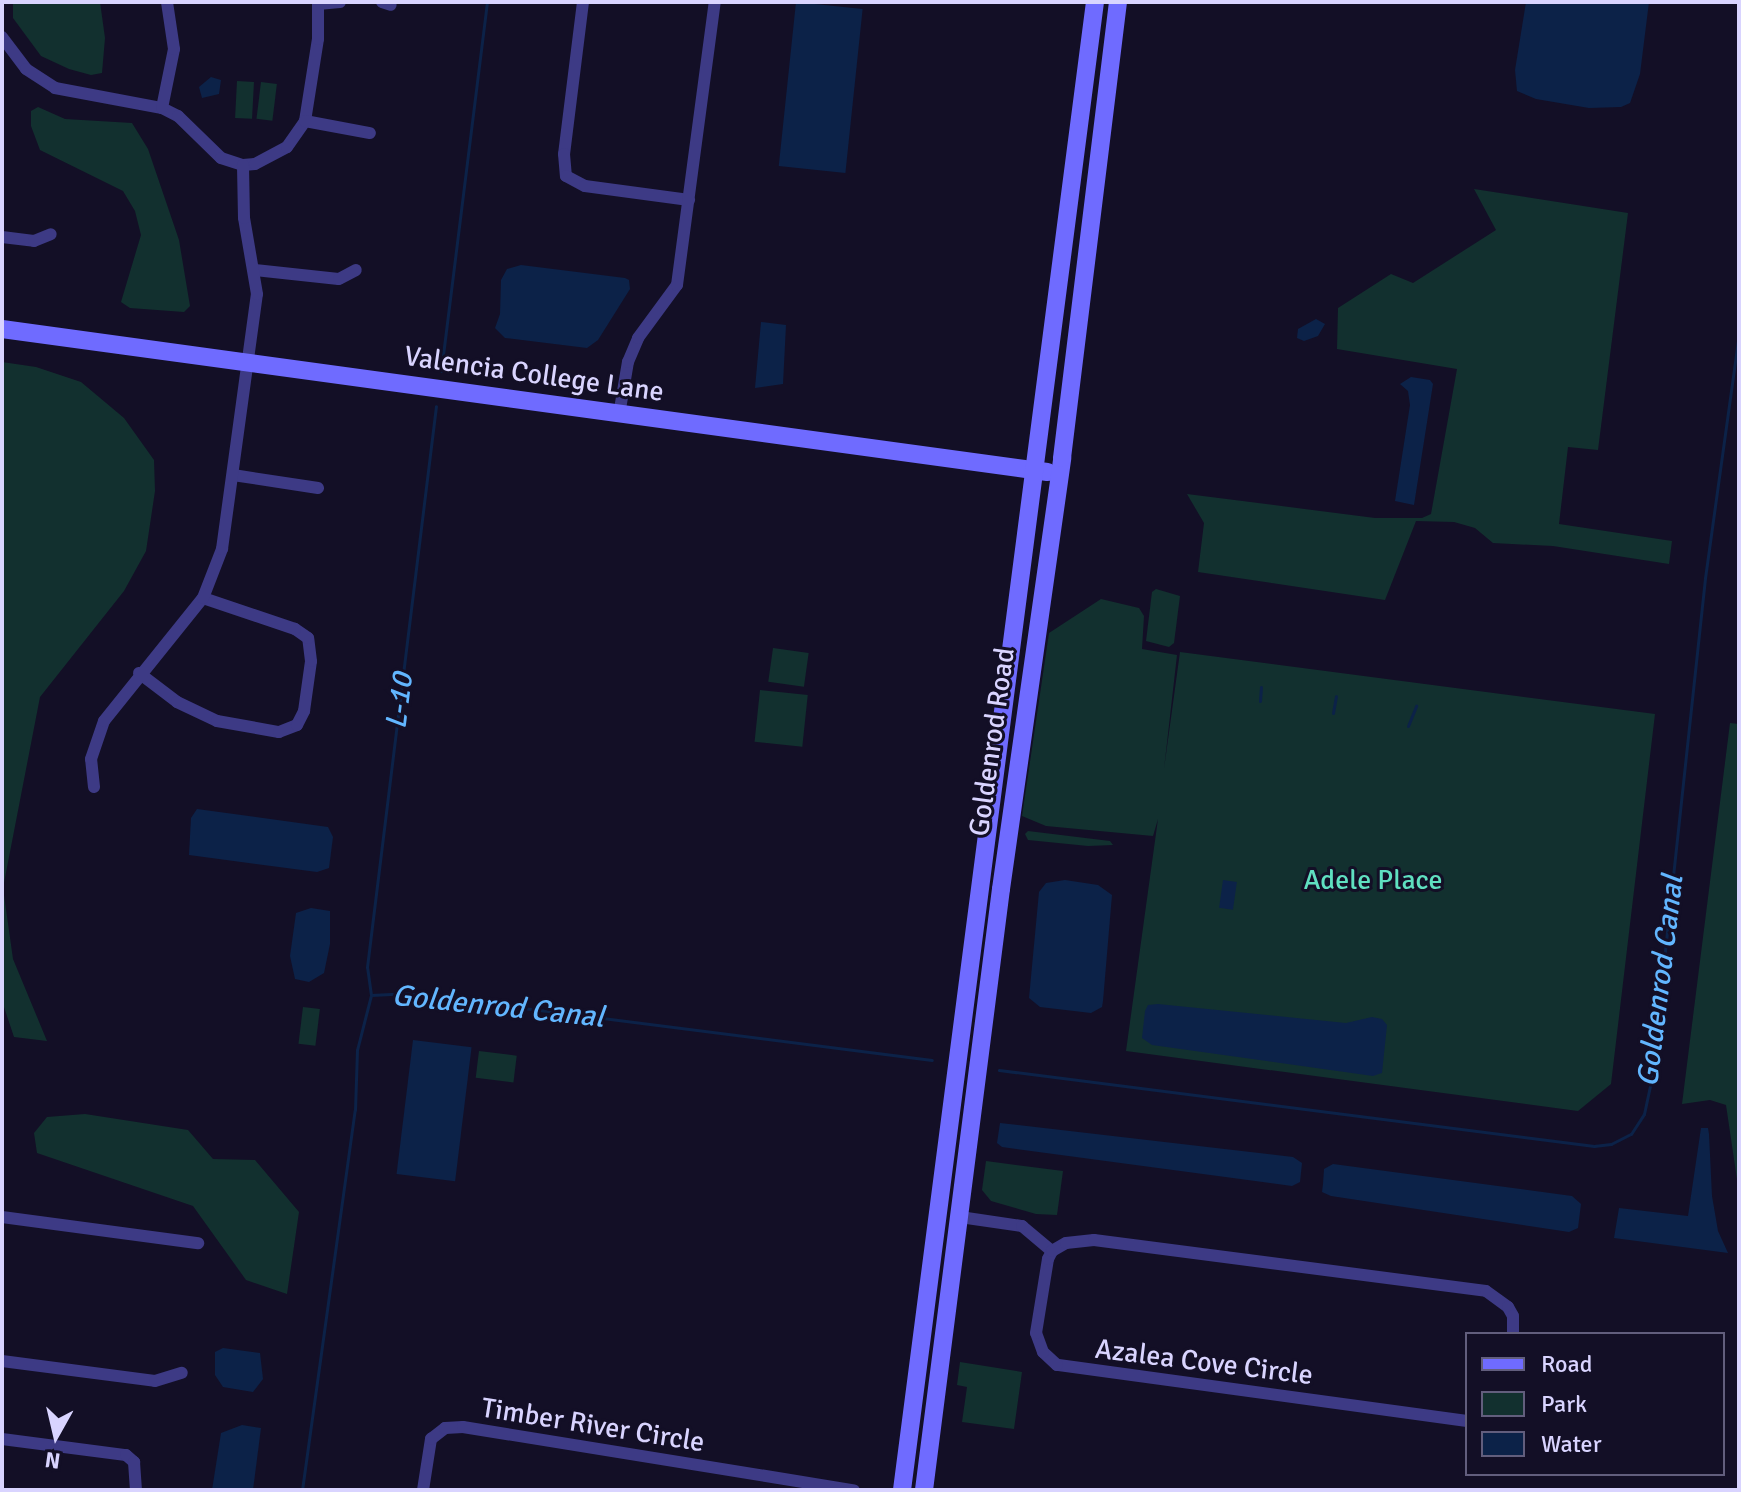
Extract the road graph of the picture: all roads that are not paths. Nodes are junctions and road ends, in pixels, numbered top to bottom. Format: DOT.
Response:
graph roads {
  1 [pos="167,2"];
  2 [pos="340,2"];
  3 [pos="583,2"];
  4 [pos="715,2"];
  5 [pos="1095,2"];
  6 [pos="1118,2"];
  7 [pos="318,3"];
  8 [pos="2,37"];
  9 [pos="1084,92"];
  10 [pos="162,108"];
  11 [pos="305,121"];
  12 [pos="1103,125"];
  13 [pos="370,133"];
  14 [pos="243,165"];
  15 [pos="689,200"];
  16 [pos="51,234"];
  17 [pos="2,237"];
  18 [pos="255,270"];
  19 [pos="356,270"];
  20 [pos="2,329"];
  21 [pos="247,363"];
  22 [pos="619,415"];
  23 [pos="1037,471"];
  24 [pos="1058,473"];
  25 [pos="233,475"];
  26 [pos="318,488"];
  27 [pos="203,598"];
  28 [pos="139,673"];
  29 [pos="94,787"];
  30 [pos="987,833"];
  31 [pos="1005,861"];
  32 [pos="943,1176"];
  33 [pos="937,1216"];
  34 [pos="2,1217"];
  35 [pos="960,1217"];
  36 [pos="198,1243"];
  37 [pos="956,1247"];
  38 [pos="1052,1251"];
  39 [pos="1513,1332"];
  40 [pos="2,1361"];
  41 [pos="182,1373"];
  42 [pos="1465,1421"];
  43 [pos="2,1439"];
  44 [pos="800,1487"];
  45 [pos="136,1490"];
  46 [pos="423,1490"];
  47 [pos="854,1490"];
  48 [pos="902,1490"];
  49 [pos="924,1490"];
  1 -- 10 [label="street"];
  2 -- 7 [label="street"];
  3 -- 15 [label="street"];
  4 -- 15 [label="street"];
  5 -- 9 [label="main road, Goldenrod Road"];
  6 -- 12 [label="main road, Goldenrod Road"];
  7 -- 11 [label="street"];
  8 -- 10 [label="street"];
  9 -- 12 [label="main road"];
  9 -- 23 [label="main road, Goldenrod Road"];
  10 -- 14 [label="street"];
  11 -- 13 [label="street"];
  11 -- 14 [label="street"];
  12 -- 24 [label="main road, Goldenrod Road"];
  14 -- 18 [label="street"];
  15 -- 22 [label="street"];
  16 -- 17 [label="street"];
  18 -- 19 [label="street"];
  18 -- 21 [label="street"];
  20 -- 21 [label="main road, Valencia College Lane"];
  21 -- 22 [label="main road, Valencia College Lane"];
  21 -- 25 [label="street"];
  22 -- 23 [label="main road, Valencia College Lane"];
  23 -- 24 [label="main road, Valencia College Lane"];
  23 -- 30 [label="main road, Goldenrod Road"];
  24 -- 31 [label="main road, Goldenrod Road"];
  25 -- 26 [label="street"];
  25 -- 27 [label="street"];
  27 -- 28 [label="street"];
  27 -- 28 [label="street"];
  28 -- 29 [label="street"];
  30 -- 31 [label="main road"];
  30 -- 32 [label="main road, Goldenrod Road"];
  31 -- 35 [label="main road, Goldenrod Road"];
  32 -- 33 [label="main road, Goldenrod Road"];
  32 -- 35 [label="main road"];
  33 -- 37 [label="main road"];
  33 -- 48 [label="main road, Goldenrod Road"];
  34 -- 36 [label="street"];
  35 -- 37 [label="main road, Goldenrod Road"];
  35 -- 38 [label="street"];
  37 -- 49 [label="main road, Goldenrod Road"];
  38 -- 39 [label="street"];
  38 -- 42 [label="street, Azalea Cove Circle"];
  40 -- 41 [label="street"];
  43 -- 45 [label="street"];
  44 -- 46 [label="street, Timber River Circle"];
  44 -- 47 [label="street, Timber River Circle"];
}
